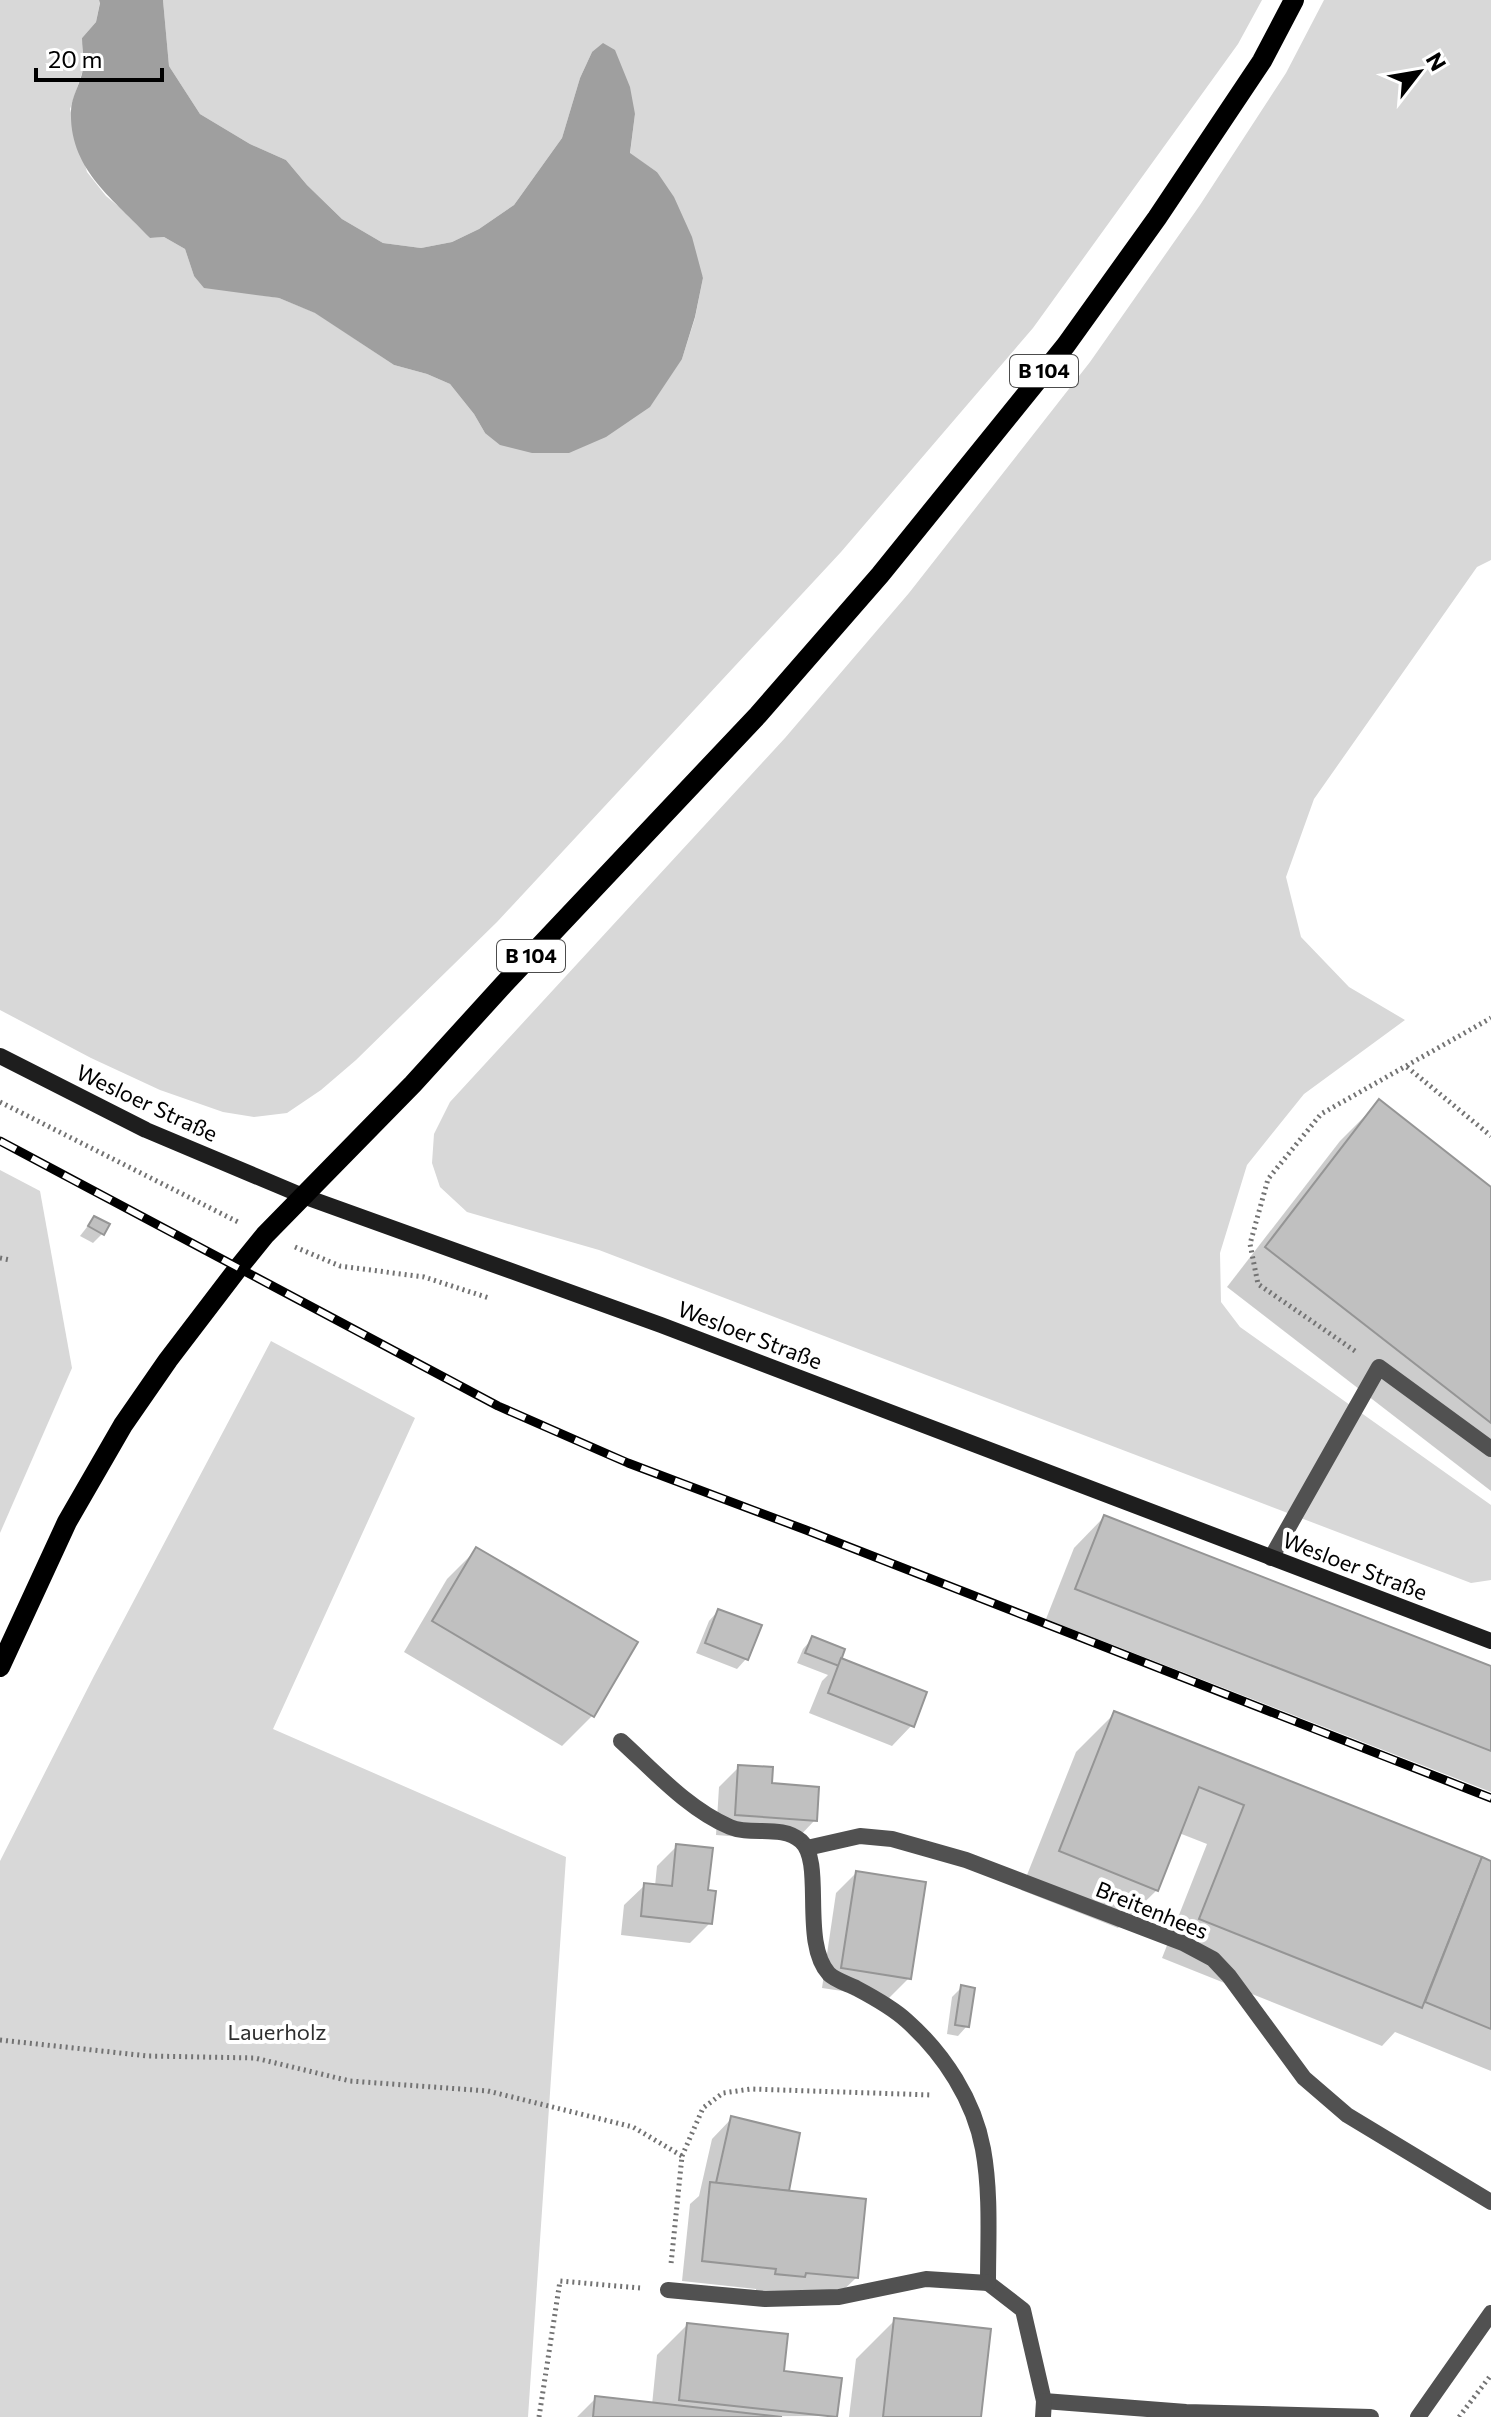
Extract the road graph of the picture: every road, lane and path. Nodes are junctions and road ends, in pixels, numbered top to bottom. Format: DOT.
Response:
graph roads {
  1 [pos="1294,0"];
  2 [pos="1491,1018"];
  3 [pos="0,1056"];
  4 [pos="1407,1067"];
  5 [pos="0,1102"];
  6 [pos="1491,1136"];
  7 [pos="303,1196"];
  8 [pos="265,1235"];
  9 [pos="0,1258"];
  10 [pos="10,1260"];
  11 [pos="1379,1367"];
  12 [pos="1491,1449"];
  13 [pos="1271,1558"];
  14 [pos="1491,1641"];
  15 [pos="0,1667"];
  16 [pos="621,1741"];
  17 [pos="807,1848"];
  18 [pos="0,2040"];
  19 [pos="965,2096"];
  20 [pos="682,2156"];
  21 [pos="1491,2202"];
  22 [pos="988,2283"];
  23 [pos="668,2290"];
  24 [pos="1491,2313"];
  25 [pos="1491,2375"];
  26 [pos="1043,2409"];
  27 [pos="539,2417"];
  28 [pos="1371,2417"];
  29 [pos="1418,2417"];
  30 [pos="1459,2417"];
  1 -- 7 [label="main road, B 104"];
  2 -- 4 [label="path"];
  3 -- 7 [label="street, Wesloer Straße"];
  4 -- 6 [label="path"];
  4 -- 11 [label="path"];
  5 -- 8 [label="path"];
  7 -- 8 [label="main road, B 104"];
  7 -- 13 [label="street, Wesloer Straße"];
  8 -- 15 [label="main road, B 104"];
  9 -- 10 [label="path"];
  11 -- 12 [label="street"];
  11 -- 13 [label="street"];
  13 -- 14 [label="street, Wesloer Straße"];
  16 -- 17 [label="street"];
  17 -- 19 [label="street"];
  17 -- 21 [label="street, Breitenhees"];
  18 -- 20 [label="path"];
  19 -- 20 [label="path"];
  19 -- 22 [label="street"];
  20 -- 23 [label="path"];
  22 -- 23 [label="street"];
  22 -- 26 [label="street"];
  23 -- 27 [label="path"];
  24 -- 29 [label="street"];
  25 -- 30 [label="path"];
  26 -- 28 [label="street"];
}
